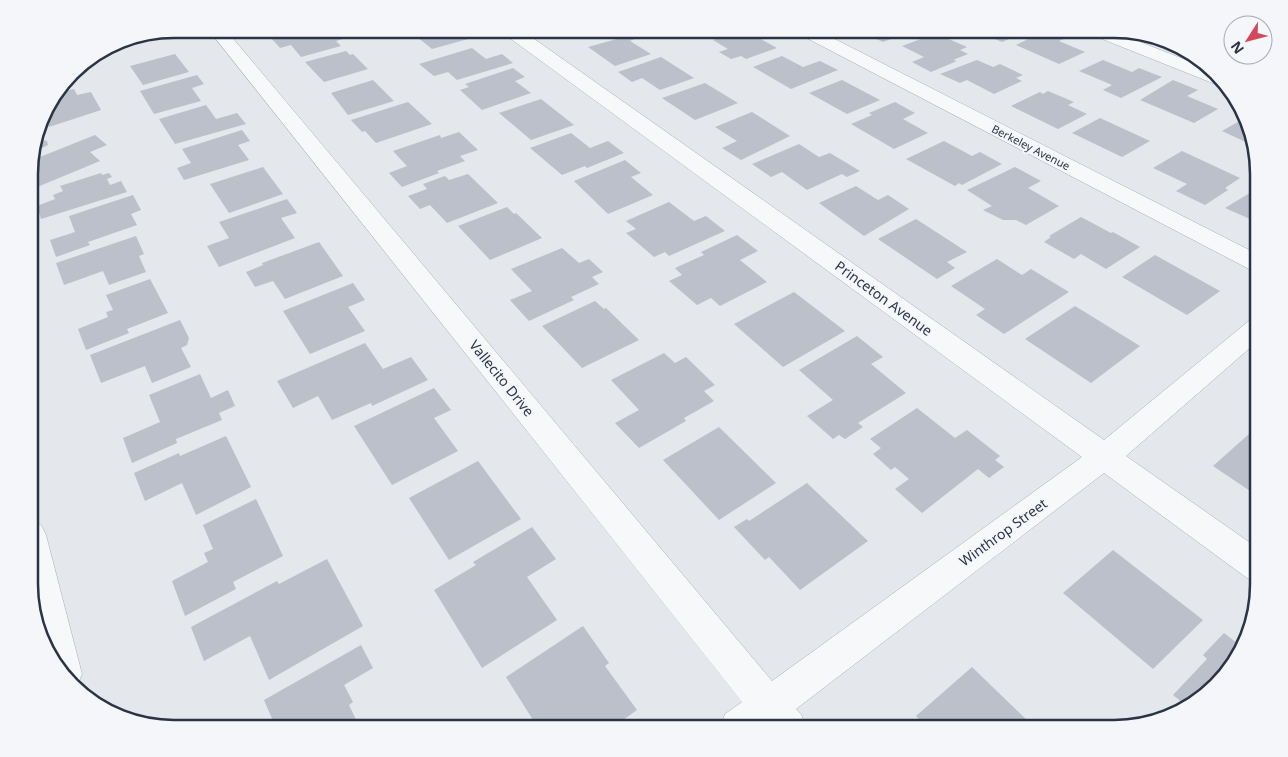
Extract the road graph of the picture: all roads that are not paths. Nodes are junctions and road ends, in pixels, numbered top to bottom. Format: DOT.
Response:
graph roads {
  1 [pos="223,38"];
  2 [pos="522,38"];
  3 [pos="820,38"];
  4 [pos="1116,38"];
  5 [pos="1208,75"];
  6 [pos="1250,260"];
  7 [pos="1250,334"];
  8 [pos="1104,457"];
  9 [pos="1250,562"];
  10 [pos="38,568"];
  11 [pos="60,660"];
  12 [pos="778,717"];
  1 -- 12 [label="street, Vallecito Drive"];
  2 -- 8 [label="street, Princeton Avenue"];
  3 -- 6 [label="street, Berkeley Avenue"];
  4 -- 5 [label="street"];
  7 -- 8 [label="street, Winthrop Street"];
  8 -- 9 [label="street, Princeton Avenue"];
  8 -- 12 [label="street, Winthrop Street"];
  10 -- 11 [label="street"];
}
